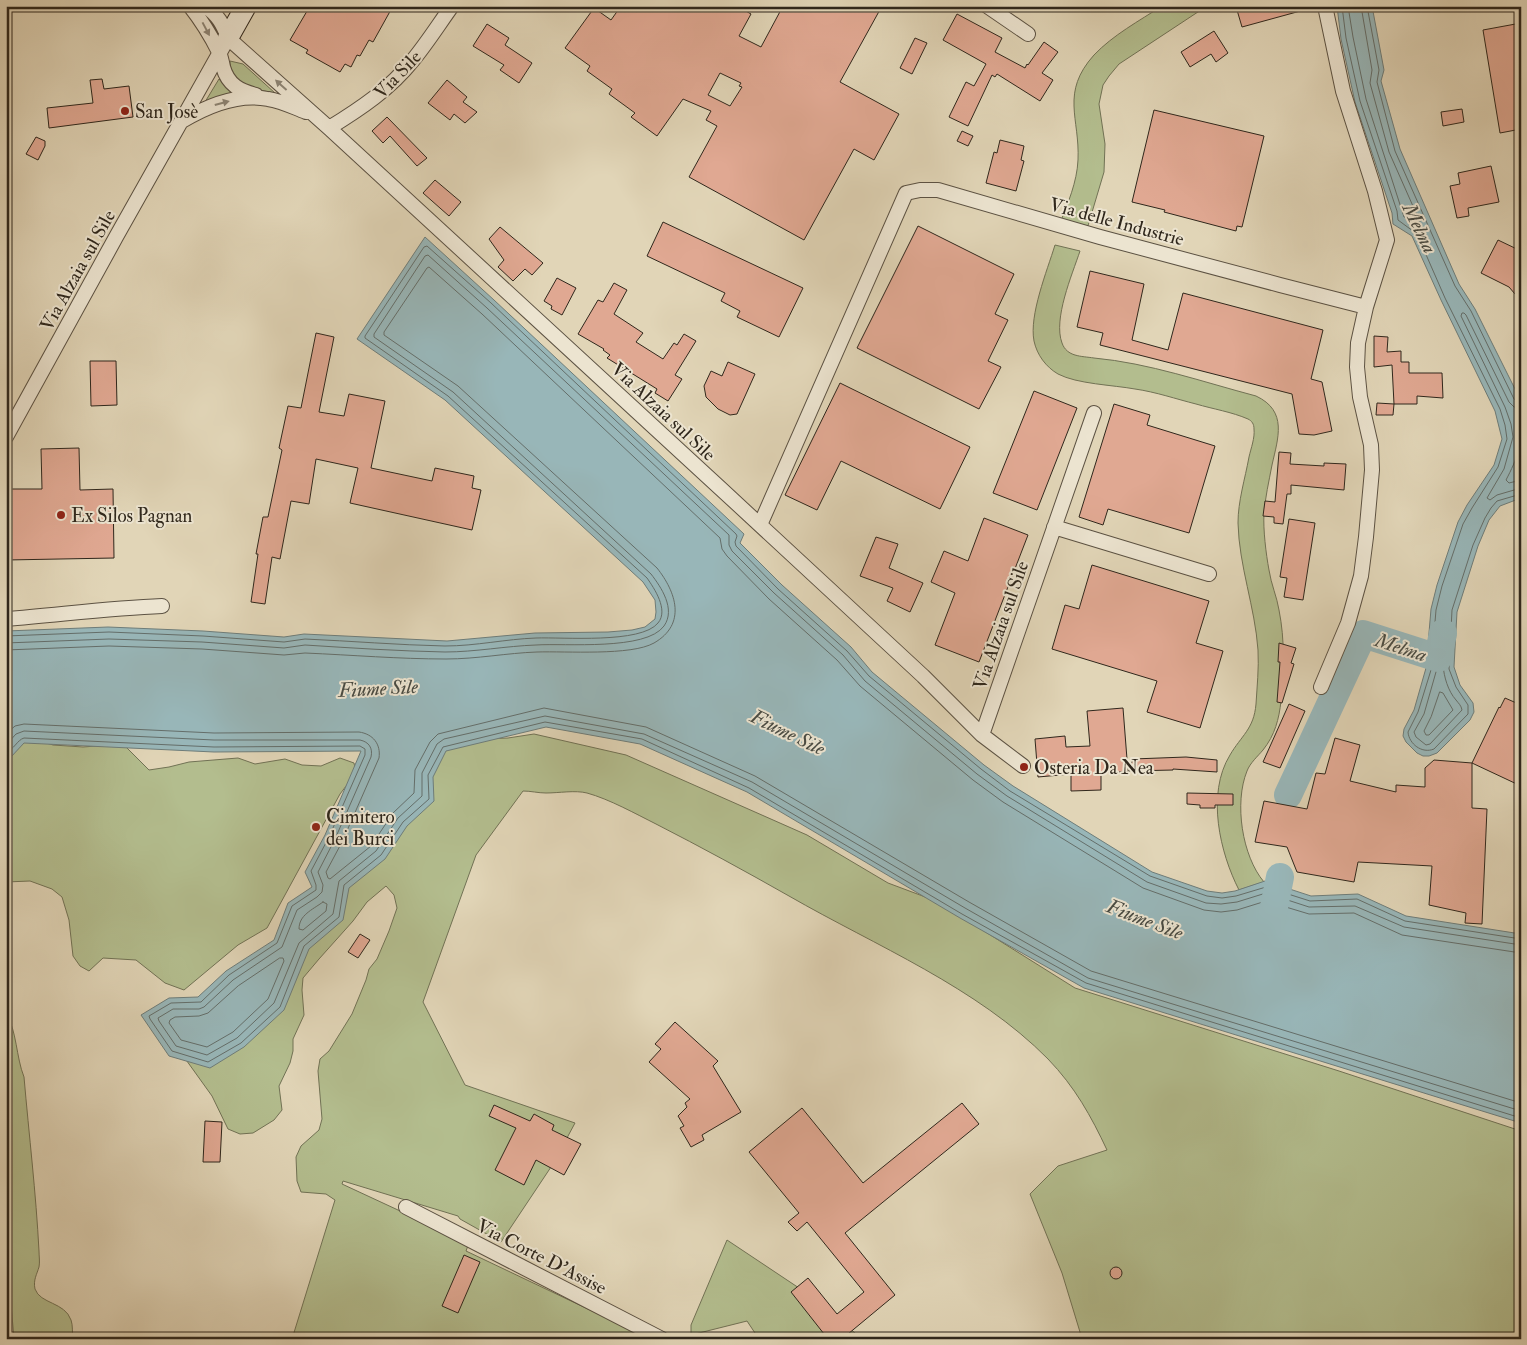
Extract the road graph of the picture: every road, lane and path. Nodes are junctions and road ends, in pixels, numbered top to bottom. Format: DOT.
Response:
graph roads {
  1 [pos="190,6"];
  2 [pos="206,6"];
  3 [pos="246,6"];
  4 [pos="452,6"];
  5 [pos="987,6"];
  6 [pos="1325,6"];
  7 [pos="1028,34"];
  8 [pos="224,46"];
  9 [pos="266,98"];
  10 [pos="318,118"];
  11 [pos="181,122"];
  12 [pos="329,128"];
  13 [pos="1366,307"];
  14 [pos="1094,412"];
  15 [pos="6,437"];
  16 [pos="760,525"];
  17 [pos="1054,527"];
  18 [pos="1209,574"];
  19 [pos="162,606"];
  20 [pos="6,619"];
  21 [pos="1321,687"];
  22 [pos="982,735"];
  23 [pos="1023,766"];
  24 [pos="406,1207"];
  25 [pos="662,1339"];
  1 -- 8 [label="street, one-way"];
  2 -- 8 [label="street"];
  3 -- 8 [label="street"];
  4 -- 12 [label="street, Via Sile"];
  5 -- 7 [label="street"];
  6 -- 13 [label="street"];
  8 -- 9 [label="street"];
  10 -- 8 [label="street, Via Alzaia sul Sile, one-way"];
  8 -- 11 [label="street, Via Alzaia sul Sile"];
  9 -- 10 [label="street, Via Alzaia sul Sile"];
  11 -- 9 [label="street, Via Alzaia sul Sile, one-way"];
  10 -- 12 [label="street, Via Alzaia sul Sile"];
  11 -- 15 [label="street, Via Alzaia sul Sile"];
  12 -- 16 [label="street, Via Alzaia sul Sile"];
  13 -- 16 [label="street, Via delle Industrie"];
  13 -- 21 [label="street"];
  14 -- 17 [label="street, Via Alzaia sul Sile"];
  16 -- 22 [label="street, Via Alzaia sul Sile"];
  17 -- 18 [label="street"];
  17 -- 22 [label="street, Via Alzaia sul Sile"];
  19 -- 20 [label="street"];
  22 -- 23 [label="street, Via Alzaia sul Sile"];
  24 -- 25 [label="street, Via Corte D'Assise"];
}
